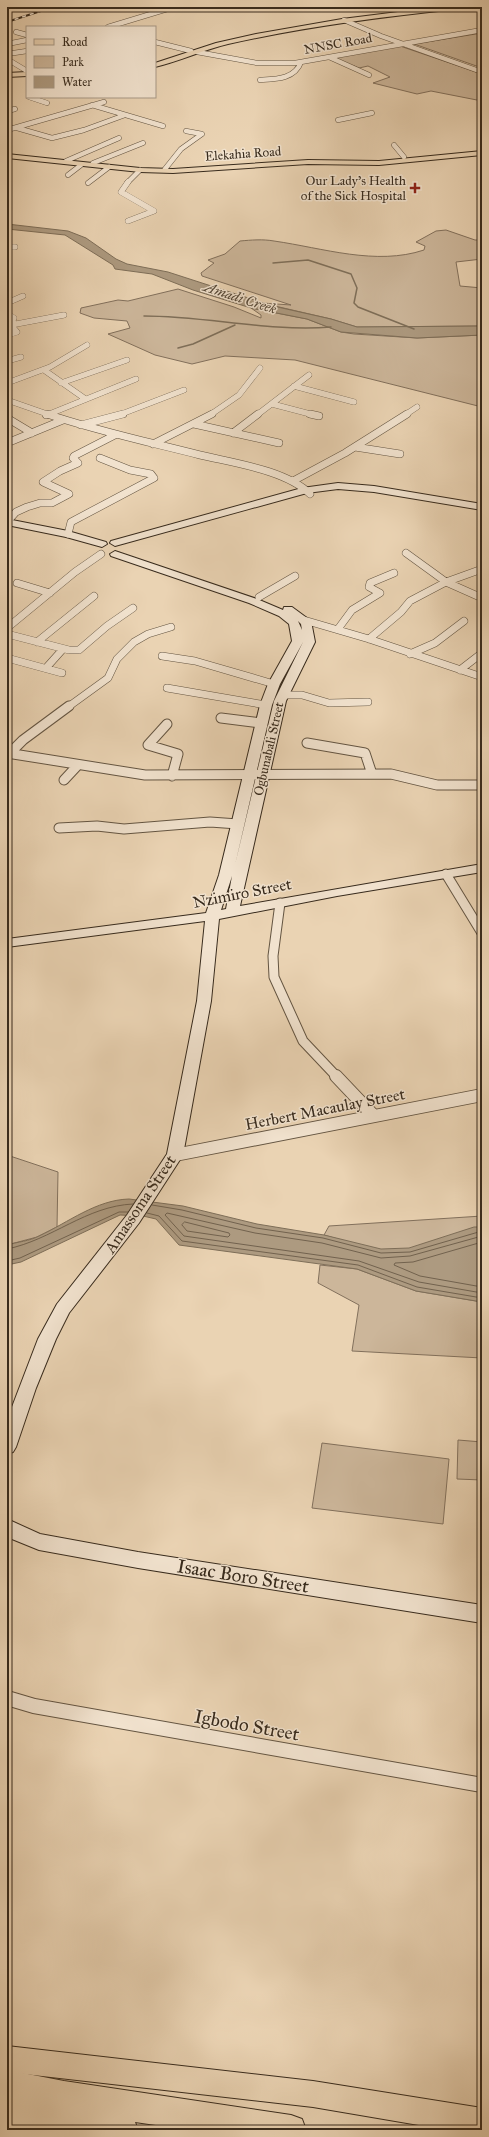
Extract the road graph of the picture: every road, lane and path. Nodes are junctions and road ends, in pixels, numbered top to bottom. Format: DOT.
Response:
graph roads {
  1 [pos="38,7"];
  2 [pos="174,7"];
  3 [pos="439,7"];
  4 [pos="457,7"];
  5 [pos="44,8"];
  6 [pos="344,20"];
  7 [pos="111,26"];
  8 [pos="482,30"];
  9 [pos="16,32"];
  10 [pos="26,35"];
  11 [pos="7,39"];
  12 [pos="26,40"];
  13 [pos="18,42"];
  14 [pos="156,42"];
  15 [pos="402,43"];
  16 [pos="7,44"];
  17 [pos="26,51"];
  18 [pos="194,51"];
  19 [pos="7,54"];
  20 [pos="329,57"];
  21 [pos="7,59"];
  22 [pos="301,62"];
  23 [pos="156,64"];
  24 [pos="26,72"];
  25 [pos="482,72"];
  26 [pos="26,73"];
  27 [pos="369,75"];
  28 [pos="7,76"];
  29 [pos="260,80"];
  30 [pos="32,98"];
  31 [pos="104,102"];
  32 [pos="47,103"];
  33 [pos="92,105"];
  34 [pos="15,109"];
  35 [pos="7,111"];
  36 [pos="372,113"];
  37 [pos="125,115"];
  38 [pos="338,120"];
  39 [pos="163,126"];
  40 [pos="16,128"];
  41 [pos="7,130"];
  42 [pos="186,131"];
  43 [pos="119,138"];
  44 [pos="144,143"];
  45 [pos="394,146"];
  46 [pos="482,150"];
  47 [pos="482,153"];
  48 [pos="7,155"];
  49 [pos="404,157"];
  50 [pos="66,161"];
  51 [pos="93,163"];
  52 [pos="81,165"];
  53 [pos="109,167"];
  54 [pos="165,169"];
  55 [pos="140,170"];
  56 [pos="68,175"];
  57 [pos="88,182"];
  58 [pos="128,221"];
  59 [pos="7,247"];
  60 [pos="15,247"];
  61 [pos="23,296"];
  62 [pos="7,303"];
  63 [pos="7,314"];
  64 [pos="64,315"];
  65 [pos="11,325"];
  66 [pos="7,335"];
  67 [pos="87,345"];
  68 [pos="21,358"];
  69 [pos="127,360"];
  70 [pos="7,361"];
  71 [pos="260,368"];
  72 [pos="44,370"];
  73 [pos="309,375"];
  74 [pos="136,378"];
  75 [pos="7,383"];
  76 [pos="61,383"];
  77 [pos="294,386"];
  78 [pos="184,390"];
  79 [pos="84,398"];
  80 [pos="7,400"];
  81 [pos="354,402"];
  82 [pos="18,404"];
  83 [pos="272,404"];
  84 [pos="417,407"];
  85 [pos="7,409"];
  86 [pos="46,414"];
  87 [pos="319,416"];
  88 [pos="7,418"];
  89 [pos="63,420"];
  90 [pos="192,423"];
  91 [pos="80,425"];
  92 [pos="32,433"];
  93 [pos="234,433"];
  94 [pos="115,435"];
  95 [pos="7,443"];
  96 [pos="279,443"];
  97 [pos="153,444"];
  98 [pos="355,447"];
  99 [pos="400,454"];
  100 [pos="100,458"];
  101 [pos="293,481"];
  102 [pos="308,492"];
  103 [pos="482,507"];
  104 [pos="482,512"];
  105 [pos="7,522"];
  106 [pos="7,527"];
  107 [pos="68,534"];
  108 [pos="100,549"];
  109 [pos="118,549"];
  110 [pos="406,553"];
  111 [pos="482,569"];
  112 [pos="394,573"];
  113 [pos="295,576"];
  114 [pos="446,582"];
  115 [pos="17,583"];
  116 [pos="50,594"];
  117 [pos="94,596"];
  118 [pos="259,597"];
  119 [pos="482,598"];
  120 [pos="133,608"];
  121 [pos="464,621"];
  122 [pos="306,625"];
  123 [pos="324,626"];
  124 [pos="171,627"];
  125 [pos="7,628"];
  126 [pos="338,629"];
  127 [pos="7,634"];
  128 [pos="369,639"];
  129 [pos="37,642"];
  130 [pos="63,649"];
  131 [pos="482,653"];
  132 [pos="410,654"];
  133 [pos="162,656"];
  134 [pos="7,658"];
  135 [pos="46,668"];
  136 [pos="460,670"];
  137 [pos="62,673"];
  138 [pos="482,677"];
  139 [pos="274,684"];
  140 [pos="167,688"];
  141 [pos="282,694"];
  142 [pos="368,702"];
  143 [pos="266,705"];
  144 [pos="221,718"];
  145 [pos="261,723"];
  146 [pos="167,724"];
  147 [pos="307,743"];
  148 [pos="8,753"];
  149 [pos="78,765"];
  150 [pos="249,774"];
  151 [pos="263,774"];
  152 [pos="372,774"];
  153 [pos="172,776"];
  154 [pos="64,780"];
  155 [pos="482,785"];
  156 [pos="238,824"];
  157 [pos="59,828"];
  158 [pos="482,868"];
  159 [pos="446,874"];
  160 [pos="236,889"];
  161 [pos="280,903"];
  162 [pos="258,907"];
  163 [pos="232,912"];
  164 [pos="212,915"];
  165 [pos="482,933"];
  166 [pos="7,943"];
  167 [pos="482,1095"];
  168 [pos="373,1114"];
  169 [pos="175,1155"];
  170 [pos="7,1448"];
  171 [pos="7,1528"];
  172 [pos="482,1614"];
  173 [pos="7,1698"];
  174 [pos="482,1785"];
  175 [pos="7,2059"];
  176 [pos="7,2085"];
  177 [pos="61,2108"];
  178 [pos="7,2111"];
  179 [pos="482,2122"];
  180 [pos="123,2130"];
  181 [pos="291,2130"];
  1 -- 5 [label="street"];
  2 -- 7 [label="street"];
  3 -- 18 [label="main road"];
  4 -- 6 [label="main road"];
  6 -- 15 [label="street"];
  6 -- 18 [label="main road"];
  8 -- 15 [label="street, NNSC Road"];
  9 -- 10 [label="street"];
  11 -- 13 [label="street"];
  12 -- 13 [label="street"];
  13 -- 16 [label="street"];
  14 -- 18 [label="street, NNSC Road"];
  15 -- 20 [label="street, NNSC Road"];
  15 -- 25 [label="street"];
  17 -- 19 [label="street"];
  18 -- 22 [label="street, NNSC Road"];
  18 -- 23 [label="main road"];
  20 -- 22 [label="street, NNSC Road"];
  20 -- 27 [label="street"];
  21 -- 24 [label="street"];
  22 -- 29 [label="street"];
  26 -- 28 [label="main road"];
  30 -- 32 [label="street"];
  31 -- 33 [label="street"];
  33 -- 37 [label="street"];
  33 -- 40 [label="street"];
  34 -- 35 [label="street"];
  36 -- 38 [label="street"];
  37 -- 39 [label="street"];
  37 -- 40 [label="street"];
  40 -- 41 [label="street"];
  42 -- 54 [label="street"];
  43 -- 50 [label="street"];
  44 -- 51 [label="street"];
  45 -- 49 [label="street"];
  46 -- 49 [label="main road, Elekahia Road"];
  47 -- 55 [label="main road, Elekahia Road"];
  48 -- 50 [label="main road, Elekahia Road"];
  48 -- 52 [label="main road, Elekahia Road"];
  49 -- 54 [label="main road, Elekahia Road"];
  50 -- 51 [label="main road, Elekahia Road"];
  51 -- 54 [label="main road, Elekahia Road"];
  52 -- 53 [label="main road, Elekahia Road"];
  52 -- 56 [label="street"];
  53 -- 55 [label="main road, Elekahia Road"];
  53 -- 57 [label="street"];
  55 -- 58 [label="street"];
  59 -- 60 [label="street"];
  61 -- 62 [label="street"];
  63 -- 65 [label="street"];
  64 -- 65 [label="street"];
  65 -- 66 [label="street"];
  67 -- 72 [label="street"];
  68 -- 70 [label="street"];
  69 -- 76 [label="street"];
  71 -- 90 [label="street"];
  72 -- 75 [label="street"];
  72 -- 76 [label="street"];
  73 -- 77 [label="street"];
  74 -- 79 [label="street"];
  76 -- 79 [label="street"];
  77 -- 81 [label="street"];
  77 -- 83 [label="street"];
  78 -- 91 [label="street"];
  79 -- 86 [label="street"];
  80 -- 82 [label="street"];
  82 -- 85 [label="street"];
  82 -- 86 [label="street"];
  83 -- 87 [label="street"];
  83 -- 93 [label="street"];
  84 -- 98 [label="street"];
  86 -- 89 [label="street"];
  88 -- 92 [label="street"];
  89 -- 91 [label="street"];
  89 -- 92 [label="street"];
  90 -- 93 [label="street"];
  90 -- 97 [label="street"];
  91 -- 94 [label="street"];
  92 -- 95 [label="street"];
  93 -- 96 [label="street"];
  94 -- 97 [label="street"];
  94 -- 105 [label="street"];
  97 -- 101 [label="street"];
  98 -- 99 [label="street"];
  98 -- 101 [label="street"];
  100 -- 107 [label="street"];
  101 -- 102 [label="street"];
  102 -- 103 [label="street"];
  102 -- 104 [label="street"];
  102 -- 109 [label="street"];
  105 -- 107 [label="street"];
  106 -- 108 [label="street"];
  107 -- 108 [label="street"];
  108 -- 109 [label="street"];
  108 -- 116 [label="street"];
  109 -- 118 [label="street"];
  109 -- 139 [label="street, Ogbunabali Street"];
  110 -- 114 [label="street"];
  111 -- 114 [label="street"];
  112 -- 126 [label="street"];
  113 -- 118 [label="street"];
  114 -- 119 [label="street"];
  114 -- 128 [label="street"];
  115 -- 116 [label="street"];
  116 -- 125 [label="street"];
  117 -- 129 [label="street"];
  118 -- 122 [label="street"];
  120 -- 130 [label="street"];
  121 -- 132 [label="street"];
  122 -- 123 [label="street"];
  122 -- 123 [label="street"];
  122 -- 141 [label="street, Ogbunabali Street"];
  123 -- 126 [label="street"];
  124 -- 148 [label="street"];
  126 -- 128 [label="street"];
  127 -- 129 [label="street"];
  128 -- 132 [label="street"];
  129 -- 130 [label="street"];
  130 -- 135 [label="street"];
  131 -- 136 [label="street"];
  132 -- 136 [label="street"];
  133 -- 139 [label="street"];
  134 -- 135 [label="street"];
  135 -- 137 [label="street"];
  136 -- 138 [label="street"];
  139 -- 143 [label="street, Ogbunabali Street"];
  140 -- 143 [label="street"];
  141 -- 142 [label="street"];
  141 -- 151 [label="street, Ogbunabali Street"];
  143 -- 145 [label="street, Ogbunabali Street"];
  144 -- 145 [label="street"];
  145 -- 150 [label="street, Ogbunabali Street"];
  146 -- 153 [label="street"];
  147 -- 152 [label="street"];
  148 -- 149 [label="street"];
  149 -- 153 [label="street"];
  149 -- 154 [label="street"];
  150 -- 151 [label="street"];
  150 -- 153 [label="street"];
  150 -- 156 [label="street, Ogbunabali Street"];
  151 -- 152 [label="street"];
  151 -- 160 [label="street, Ogbunabali Street"];
  152 -- 155 [label="street"];
  156 -- 157 [label="street"];
  156 -- 164 [label="street, Ogbunabali Street"];
  158 -- 159 [label="street, Nzimiro Street"];
  159 -- 161 [label="street, Nzimiro Street"];
  159 -- 165 [label="street"];
  160 -- 162 [label="street"];
  160 -- 163 [label="street, Ogbunabali Street"];
  161 -- 162 [label="street, Nzimiro Street"];
  161 -- 168 [label="street"];
  162 -- 163 [label="street, Nzimiro Street"];
  163 -- 164 [label="street, Nzimiro Street"];
  164 -- 166 [label="street, Nzimiro Street"];
  164 -- 169 [label="street, Amassoma Street"];
  167 -- 168 [label="street, Herbert Macaulay Street"];
  168 -- 169 [label="street, Herbert Macaulay Street"];
  169 -- 170 [label="street, Amassoma Street"];
  171 -- 172 [label="street, Isaac Boro Street"];
  173 -- 174 [label="street, Igbodo Street"];
  175 -- 179 [label="main road"];
  176 -- 177 [label="highway"];
  177 -- 178 [label="highway"];
  177 -- 180 [label="highway"];
  177 -- 181 [label="highway"];
}
